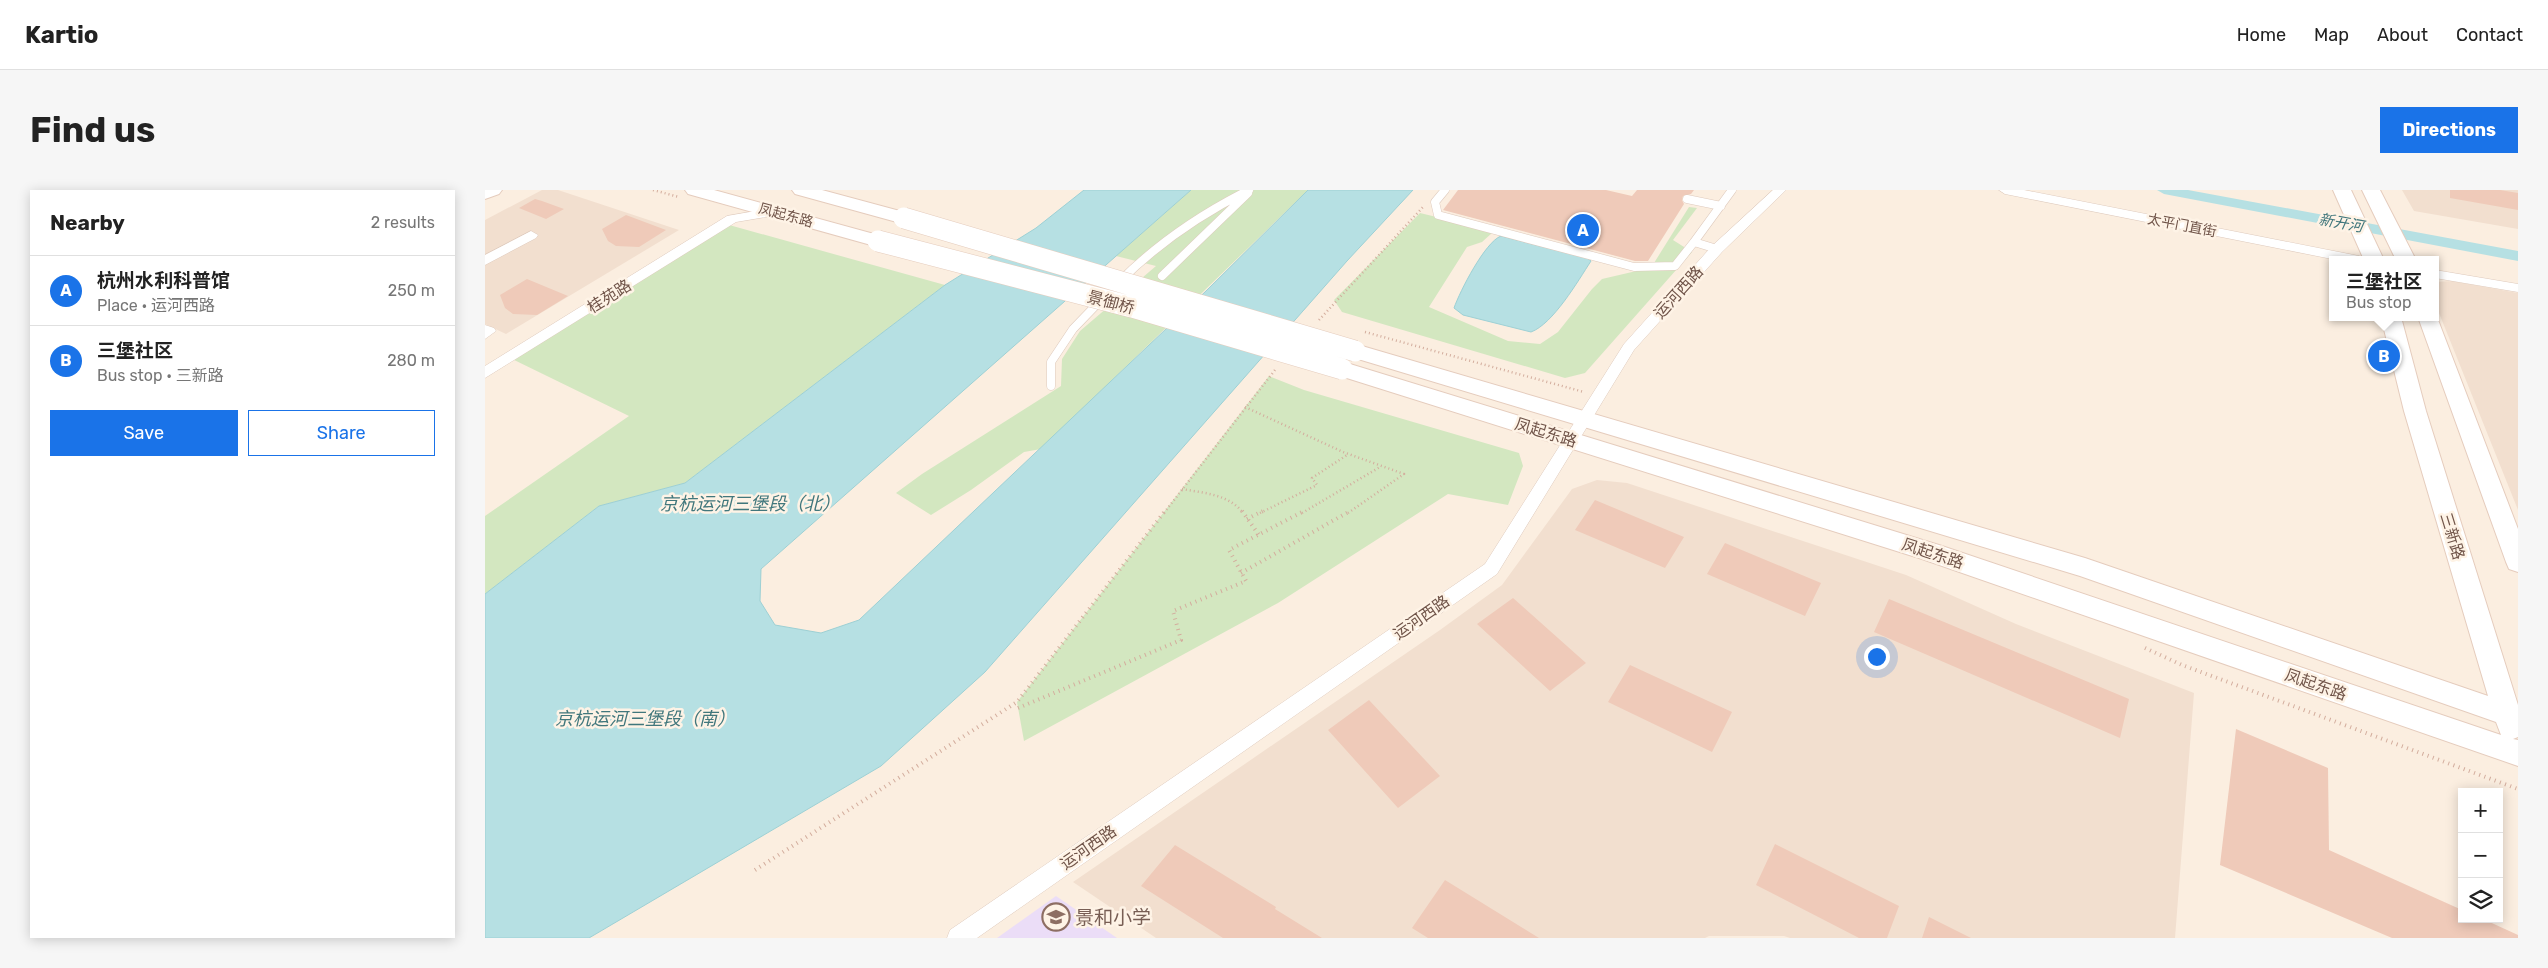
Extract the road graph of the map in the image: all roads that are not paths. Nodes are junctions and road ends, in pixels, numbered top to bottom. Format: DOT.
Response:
graph roads {
  1 [pos="493,190"];
  2 [pos="694,190"];
  3 [pos="804,190"];
  4 [pos="1250,190"];
  5 [pos="1445,190"];
  6 [pos="1732,190"];
  7 [pos="1779,190"];
  8 [pos="2005,190"];
  9 [pos="2342,190"];
  10 [pos="2371,190"];
  11 [pos="485,194"];
  12 [pos="1687,199"];
  13 [pos="1721,206"];
  14 [pos="734,210"];
  15 [pos="904,218"];
  16 [pos="531,235"];
  17 [pos="878,241"];
  18 [pos="1694,242"];
  19 [pos="1717,249"];
  20 [pos="2366,255"];
  21 [pos="2404,256"];
  22 [pos="485,260"];
  23 [pos="2439,275"];
  24 [pos="1162,276"];
  25 [pos="1114,287"];
  26 [pos="2518,288"];
  27 [pos="1107,294"];
  28 [pos="2392,321"];
  29 [pos="2429,321"];
  30 [pos="485,330"];
  31 [pos="485,334"];
  32 [pos="1354,351"];
  33 [pos="485,373"];
  34 [pos="1051,386"];
  35 [pos="1585,420"];
  36 [pos="1572,440"];
  37 [pos="2518,562"];
  38 [pos="2513,716"];
  39 [pos="2518,753"];
  40 [pos="958,938"];
  1 -- 11 [label="main road"];
  2 -- 14 [label="main road, 凤起东路"];
  3 -- 15 [label="main road, 凤起东路"];
  4 -- 24 [label="lane"];
  4 -- 25 [label="lane"];
  5 -- 18 [label="lane"];
  6 -- 13 [label="lane"];
  7 -- 19 [label="street, 运河西路"];
  8 -- 20 [label="street, 太平门直街"];
  9 -- 20 [label="main road"];
  10 -- 21 [label="main road"];
  12 -- 13 [label="lane"];
  13 -- 18 [label="lane"];
  14 -- 17 [label="main road, 凤起东路"];
  14 -- 33 [label="street, 桂苑路"];
  15 -- 32 [label="main road, 景御桥, bridge"];
  16 -- 22 [label="street"];
  17 -- 32 [label="main road, 景御桥, bridge"];
  18 -- 19 [label="lane"];
  19 -- 35 [label="street, 运河西路"];
  23 -- 26 [label="street"];
  27 -- 34 [label="lane"];
  28 -- 38 [label="main road, 三新路"];
  29 -- 37 [label="main road"];
  30 -- 31 [label="street"];
  32 -- 35 [label="main road, 凤起东路"];
  32 -- 36 [label="main road, 凤起东路"];
  35 -- 36 [label="street, 运河西路"];
  35 -- 38 [label="main road, 凤起东路"];
  36 -- 39 [label="main road, 凤起东路"];
  36 -- 40 [label="street, 运河西路"];
  38 -- 39 [label="main road, 三新路"];
}
